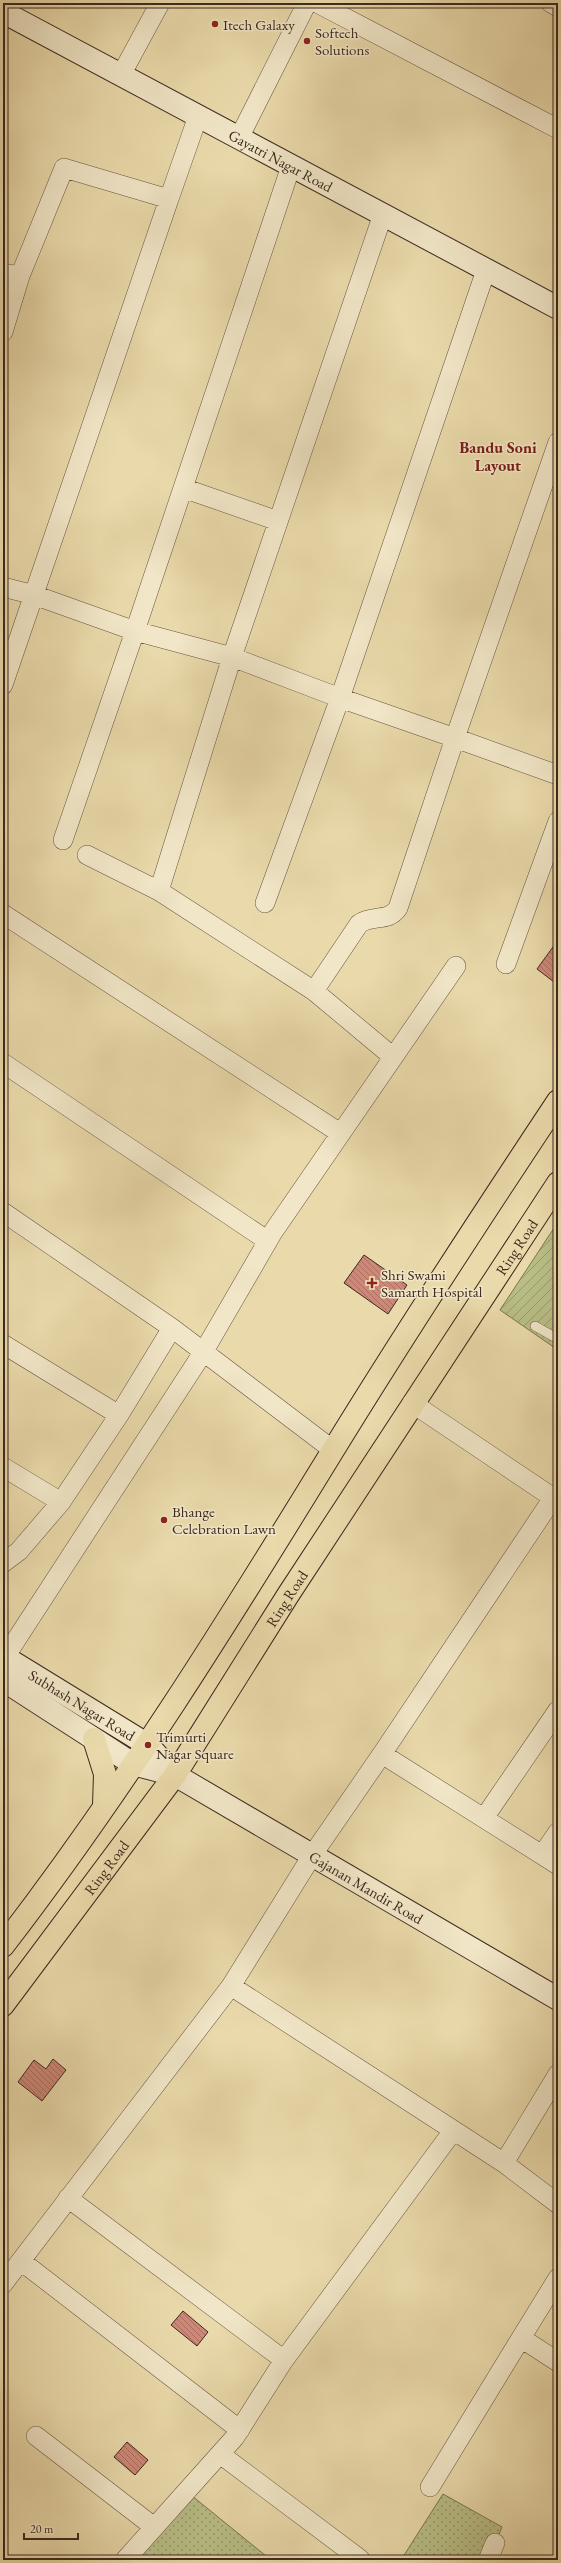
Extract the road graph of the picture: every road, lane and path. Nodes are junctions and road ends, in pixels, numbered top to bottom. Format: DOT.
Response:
graph roads {
  1 [pos="160,3"];
  2 [pos="307,3"];
  3 [pos="317,3"];
  4 [pos="552,3"];
  5 [pos="558,6"];
  6 [pos="3,12"];
  7 [pos="121,75"];
  8 [pos="198,116"];
  9 [pos="558,129"];
  10 [pos="239,138"];
  11 [pos="291,166"];
  12 [pos="169,199"];
  13 [pos="382,214"];
  14 [pos="486,270"];
  15 [pos="12,275"];
  16 [pos="558,308"];
  17 [pos="3,332"];
  18 [pos="558,442"];
  19 [pos="183,488"];
  20 [pos="278,521"];
  21 [pos="3,587"];
  22 [pos="34,595"];
  23 [pos="135,631"];
  24 [pos="232,657"];
  25 [pos="3,685"];
  26 [pos="340,698"];
  27 [pos="455,738"];
  28 [pos="558,775"];
  29 [pos="558,821"];
  30 [pos="63,840"];
  31 [pos="87,855"];
  32 [pos="159,891"];
  33 [pos="265,903"];
  34 [pos="3,914"];
  35 [pos="506,964"];
  36 [pos="456,966"];
  37 [pos="314,991"];
  38 [pos="393,1056"];
  39 [pos="3,1064"];
  40 [pos="558,1102"];
  41 [pos="340,1133"];
  42 [pos="558,1183"];
  43 [pos="3,1212"];
  44 [pos="268,1241"];
  45 [pos="535,1326"];
  46 [pos="187,1339"];
  47 [pos="558,1339"];
  48 [pos="3,1344"];
  49 [pos="412,1403"];
  50 [pos="119,1415"];
  51 [pos="333,1450"];
  52 [pos="3,1467"];
  53 [pos="556,1499"];
  54 [pos="61,1502"];
  55 [pos="3,1563"];
  56 [pos="4,1658"];
  57 [pos="3,1680"];
  58 [pos="558,1710"];
  59 [pos="94,1739"];
  60 [pos="148,1745"];
  61 [pos="382,1754"];
  62 [pos="134,1764"];
  63 [pos="175,1774"];
  64 [pos="104,1805"];
  65 [pos="484,1818"];
  66 [pos="558,1832"];
  67 [pos="313,1854"];
  68 [pos="542,1855"];
  69 [pos="558,1866"];
  70 [pos="3,1946"];
  71 [pos="231,1986"];
  72 [pos="558,1999"];
  73 [pos="3,2005"];
  74 [pos="558,2074"];
  75 [pos="453,2131"];
  76 [pos="504,2164"];
  77 [pos="68,2198"];
  78 [pos="558,2204"];
  79 [pos="21,2261"];
  80 [pos="558,2278"];
  81 [pos="3,2284"];
  82 [pos="521,2338"];
  83 [pos="284,2360"];
  84 [pos="558,2362"];
  85 [pos="240,2430"];
  86 [pos="36,2436"];
  87 [pos="220,2454"];
  88 [pos="430,2487"];
  89 [pos="154,2527"];
  90 [pos="360,2559"];
  91 [pos="125,2560"];
  1 -- 7 [label="street"];
  2 -- 10 [label="street"];
  3 -- 9 [label="street"];
  4 -- 5 [label="street"];
  6 -- 7 [label="street, Gayatri Nagar Road"];
  7 -- 8 [label="street, Gayatri Nagar Road"];
  8 -- 10 [label="street, Gayatri Nagar Road"];
  8 -- 12 [label="street"];
  10 -- 11 [label="street, Gayatri Nagar Road"];
  11 -- 13 [label="street, Gayatri Nagar Road"];
  11 -- 19 [label="street"];
  12 -- 15 [label="street"];
  12 -- 22 [label="street"];
  13 -- 14 [label="street, Gayatri Nagar Road"];
  13 -- 20 [label="street"];
  14 -- 16 [label="street, Gayatri Nagar Road"];
  14 -- 26 [label="street"];
  15 -- 17 [label="street"];
  18 -- 27 [label="street"];
  19 -- 20 [label="street"];
  19 -- 23 [label="street"];
  20 -- 24 [label="street"];
  21 -- 22 [label="street"];
  22 -- 23 [label="street"];
  22 -- 25 [label="street"];
  23 -- 24 [label="street"];
  23 -- 30 [label="street"];
  24 -- 26 [label="street"];
  24 -- 32 [label="street"];
  26 -- 27 [label="street"];
  26 -- 33 [label="street"];
  27 -- 28 [label="street"];
  27 -- 37 [label="street"];
  29 -- 35 [label="street"];
  31 -- 32 [label="street"];
  32 -- 37 [label="street"];
  34 -- 41 [label="street"];
  36 -- 38 [label="street"];
  37 -- 38 [label="street"];
  38 -- 41 [label="street"];
  39 -- 44 [label="street"];
  40 -- 51 [label="main road"];
  41 -- 44 [label="street"];
  42 -- 49 [label="main road, Ring Road"];
  43 -- 46 [label="street"];
  44 -- 46 [label="street"];
  45 -- 47 [label="lane"];
  46 -- 50 [label="street"];
  46 -- 51 [label="street"];
  46 -- 56 [label="street"];
  48 -- 50 [label="street"];
  49 -- 53 [label="street"];
  49 -- 63 [label="main road, Ring Road"];
  50 -- 54 [label="street"];
  51 -- 60 [label="main road"];
  52 -- 54 [label="street"];
  53 -- 61 [label="street"];
  54 -- 55 [label="street"];
  56 -- 60 [label="street, Subhash Nagar Road"];
  57 -- 59 [label="street"];
  58 -- 65 [label="street"];
  59 -- 62 [label="street"];
  59 -- 64 [label="main road"];
  60 -- 62 [label="main road"];
  60 -- 63 [label="street, Subhash Nagar Road"];
  61 -- 65 [label="street"];
  61 -- 67 [label="street"];
  62 -- 63 [label="street"];
  62 -- 64 [label="main road"];
  63 -- 67 [label="street, Gajanan Mandir Road"];
  63 -- 73 [label="main road, Ring Road"];
  64 -- 70 [label="main road"];
  65 -- 68 [label="street"];
  66 -- 68 [label="street"];
  67 -- 71 [label="street"];
  67 -- 72 [label="street, Gajanan Mandir Road"];
  68 -- 69 [label="street"];
  71 -- 75 [label="street"];
  71 -- 77 [label="street"];
  74 -- 76 [label="street"];
  75 -- 76 [label="street"];
  75 -- 83 [label="street"];
  76 -- 78 [label="street"];
  77 -- 79 [label="street"];
  77 -- 83 [label="street"];
  79 -- 81 [label="street"];
  79 -- 85 [label="street"];
  80 -- 82 [label="street"];
  82 -- 84 [label="street"];
  82 -- 88 [label="street"];
  83 -- 85 [label="street"];
  85 -- 87 [label="street"];
  86 -- 89 [label="street"];
  87 -- 89 [label="street"];
  87 -- 90 [label="street"];
  89 -- 91 [label="street"];
}
